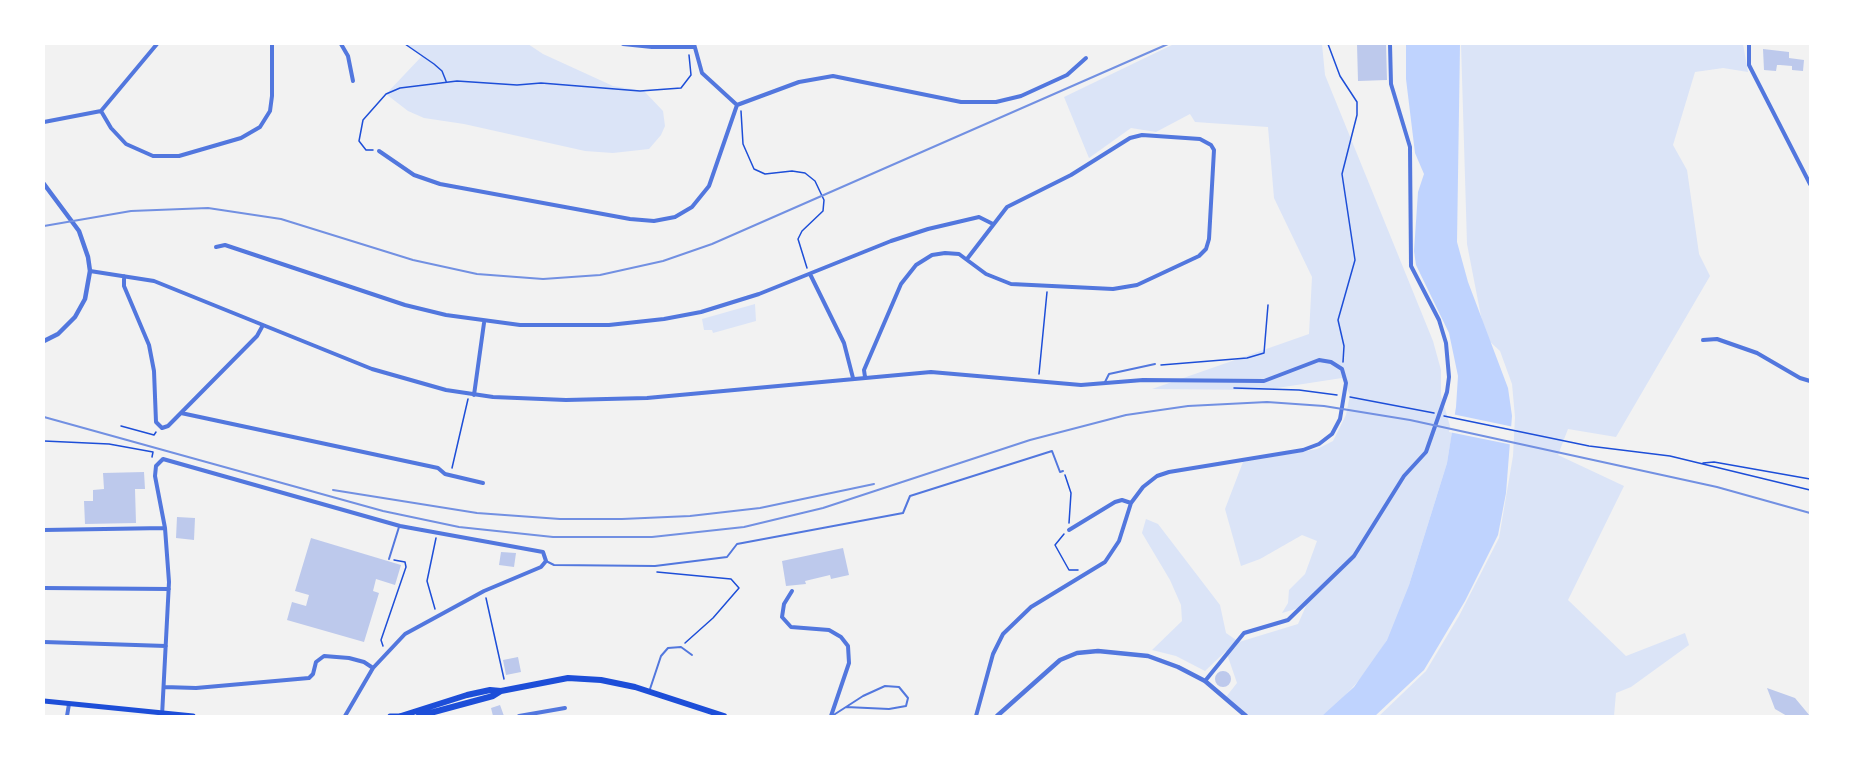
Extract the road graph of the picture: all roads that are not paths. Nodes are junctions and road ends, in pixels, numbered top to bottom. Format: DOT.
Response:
graph roads {
  1 [pos="157,44"];
  2 [pos="272,44"];
  3 [pos="341,44"];
  4 [pos="623,44"];
  5 [pos="1390,44"];
  6 [pos="1749,44"];
  7 [pos="693,45"];
  8 [pos="1086,58"];
  9 [pos="353,81"];
  10 [pos="737,105"];
  11 [pos="101,111"];
  12 [pos="44,122"];
  13 [pos="379,151"];
  14 [pos="44,184"];
  15 [pos="1810,184"];
  16 [pos="993,224"];
  17 [pos="216,247"];
  18 [pos="967,259"];
  19 [pos="90,271"];
  20 [pos="809,272"];
  21 [pos="124,276"];
  22 [pos="484,322"];
  23 [pos="263,325"];
  24 [pos="1703,340"];
  25 [pos="44,341"];
  26 [pos="1155,364"];
  27 [pos="865,377"];
  28 [pos="853,378"];
  29 [pos="1810,381"];
  30 [pos="1104,384"];
  31 [pos="474,395"];
  32 [pos="181,413"];
  33 [pos="1064,471"];
  34 [pos="483,483"];
  35 [pos="1131,503"];
  36 [pos="400,526"];
  37 [pos="165,528"];
  38 [pos="44,530"];
  39 [pos="1069,530"];
  40 [pos="389,559"];
  41 [pos="546,561"];
  42 [pos="44,588"];
  43 [pos="169,589"];
  44 [pos="792,591"];
  45 [pos="44,642"];
  46 [pos="166,646"];
  47 [pos="692,655"];
  48 [pos="373,668"];
  49 [pos="1205,681"];
  50 [pos="164,687"];
  51 [pos="501,691"];
  52 [pos="650,691"];
  53 [pos="44,701"];
  54 [pos="69,704"];
  55 [pos="846,707"];
  56 [pos="565,708"];
  57 [pos="162,715"];
  58 [pos="401,716"];
  59 [pos="68,717"];
  60 [pos="193,717"];
  61 [pos="345,717"];
  62 [pos="390,717"];
  63 [pos="418,717"];
  64 [pos="519,717"];
  65 [pos="724,717"];
  66 [pos="831,717"];
  67 [pos="976,717"];
  68 [pos="997,717"];
  69 [pos="1246,717"];
  1 -- 11 [label="street"];
  2 -- 11 [label="street"];
  3 -- 9 [label="street"];
  4 -- 7 [label="street"];
  5 -- 49 [label="street"];
  6 -- 15 [label="street"];
  7 -- 10 [label="street"];
  8 -- 10 [label="street"];
  10 -- 13 [label="street"];
  11 -- 12 [label="street"];
  14 -- 19 [label="street"];
  16 -- 18 [label="street"];
  16 -- 18 [label="street"];
  16 -- 20 [label="street"];
  17 -- 22 [label="street"];
  18 -- 27 [label="street"];
  19 -- 21 [label="street"];
  19 -- 25 [label="street"];
  20 -- 22 [label="street"];
  20 -- 28 [label="street"];
  21 -- 23 [label="street"];
  21 -- 32 [label="street"];
  22 -- 31 [label="street"];
  23 -- 31 [label="street"];
  23 -- 32 [label="street"];
  24 -- 29 [label="street"];
  26 -- 30 [label="lane"];
  27 -- 28 [label="street"];
  27 -- 30 [label="street"];
  28 -- 31 [label="street"];
  30 -- 35 [label="street"];
  32 -- 34 [label="street"];
  33 -- 41 [label="lane"];
  35 -- 39 [label="street"];
  35 -- 67 [label="street"];
  36 -- 37 [label="street"];
  36 -- 40 [label="lane"];
  36 -- 41 [label="street"];
  37 -- 38 [label="street"];
  37 -- 43 [label="street"];
  41 -- 48 [label="street"];
  42 -- 43 [label="street"];
  43 -- 46 [label="street"];
  44 -- 66 [label="street"];
  45 -- 46 [label="street"];
  46 -- 50 [label="street"];
  47 -- 52 [label="lane"];
  48 -- 50 [label="street"];
  48 -- 61 [label="street"];
  49 -- 68 [label="street"];
  49 -- 69 [label="street"];
  50 -- 57 [label="street"];
  51 -- 52 [label="main road"];
  51 -- 58 [label="main road"];
  51 -- 63 [label="main road"];
  52 -- 65 [label="main road"];
  53 -- 54 [label="main road"];
  54 -- 57 [label="main road"];
  54 -- 59 [label="street"];
  55 -- 55 [label="lane"];
  55 -- 66 [label="lane"];
  56 -- 64 [label="street"];
  57 -- 60 [label="main road"];
  58 -- 62 [label="main road"];
}
